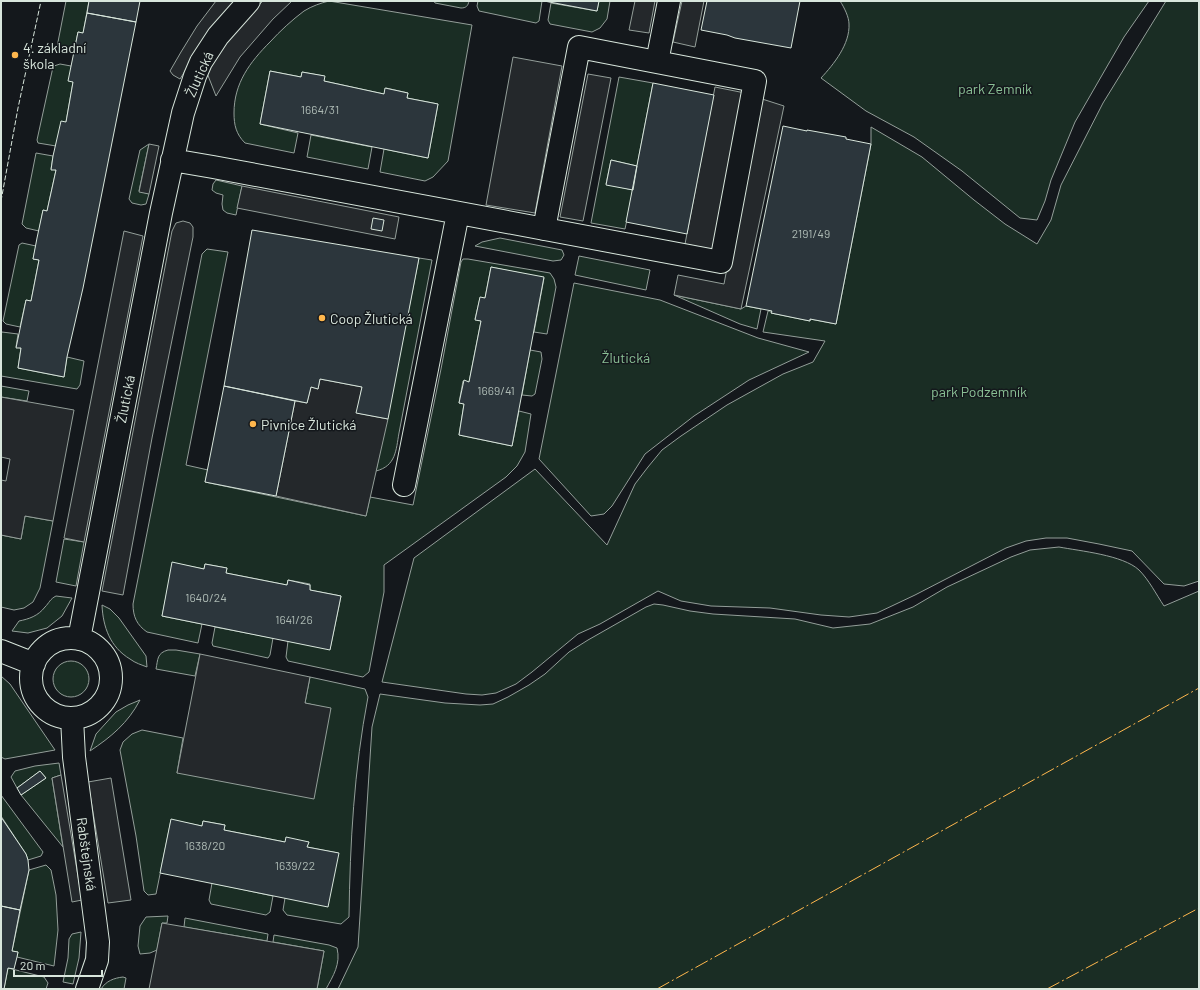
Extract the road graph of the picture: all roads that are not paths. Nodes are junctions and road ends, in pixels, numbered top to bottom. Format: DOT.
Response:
graph roads {
  1 [pos="249,1"];
  2 [pos="669,1"];
  3 [pos="657,62"];
  4 [pos="172,160"];
  5 [pos="458,213"];
  6 [pos="544,229"];
  7 [pos="404,485"];
  8 [pos="79,639"];
  9 [pos="1,651"];
  10 [pos="34,664"];
  11 [pos="72,718"];
  12 [pos="87,989"];
  1 -- 4 [label="street, Žlutická"];
  2 -- 3 [label="street"];
  3 -- 6 [label="street"];
  3 -- 6 [label="street"];
  4 -- 5 [label="street"];
  4 -- 8 [label="street, Žlutická"];
  5 -- 6 [label="street"];
  5 -- 7 [label="street"];
  8 -- 10 [label="street"];
  8 -- 11 [label="street"];
  9 -- 10 [label="street"];
  10 -- 11 [label="street"];
  11 -- 12 [label="street, Rabštejnská"];
}
